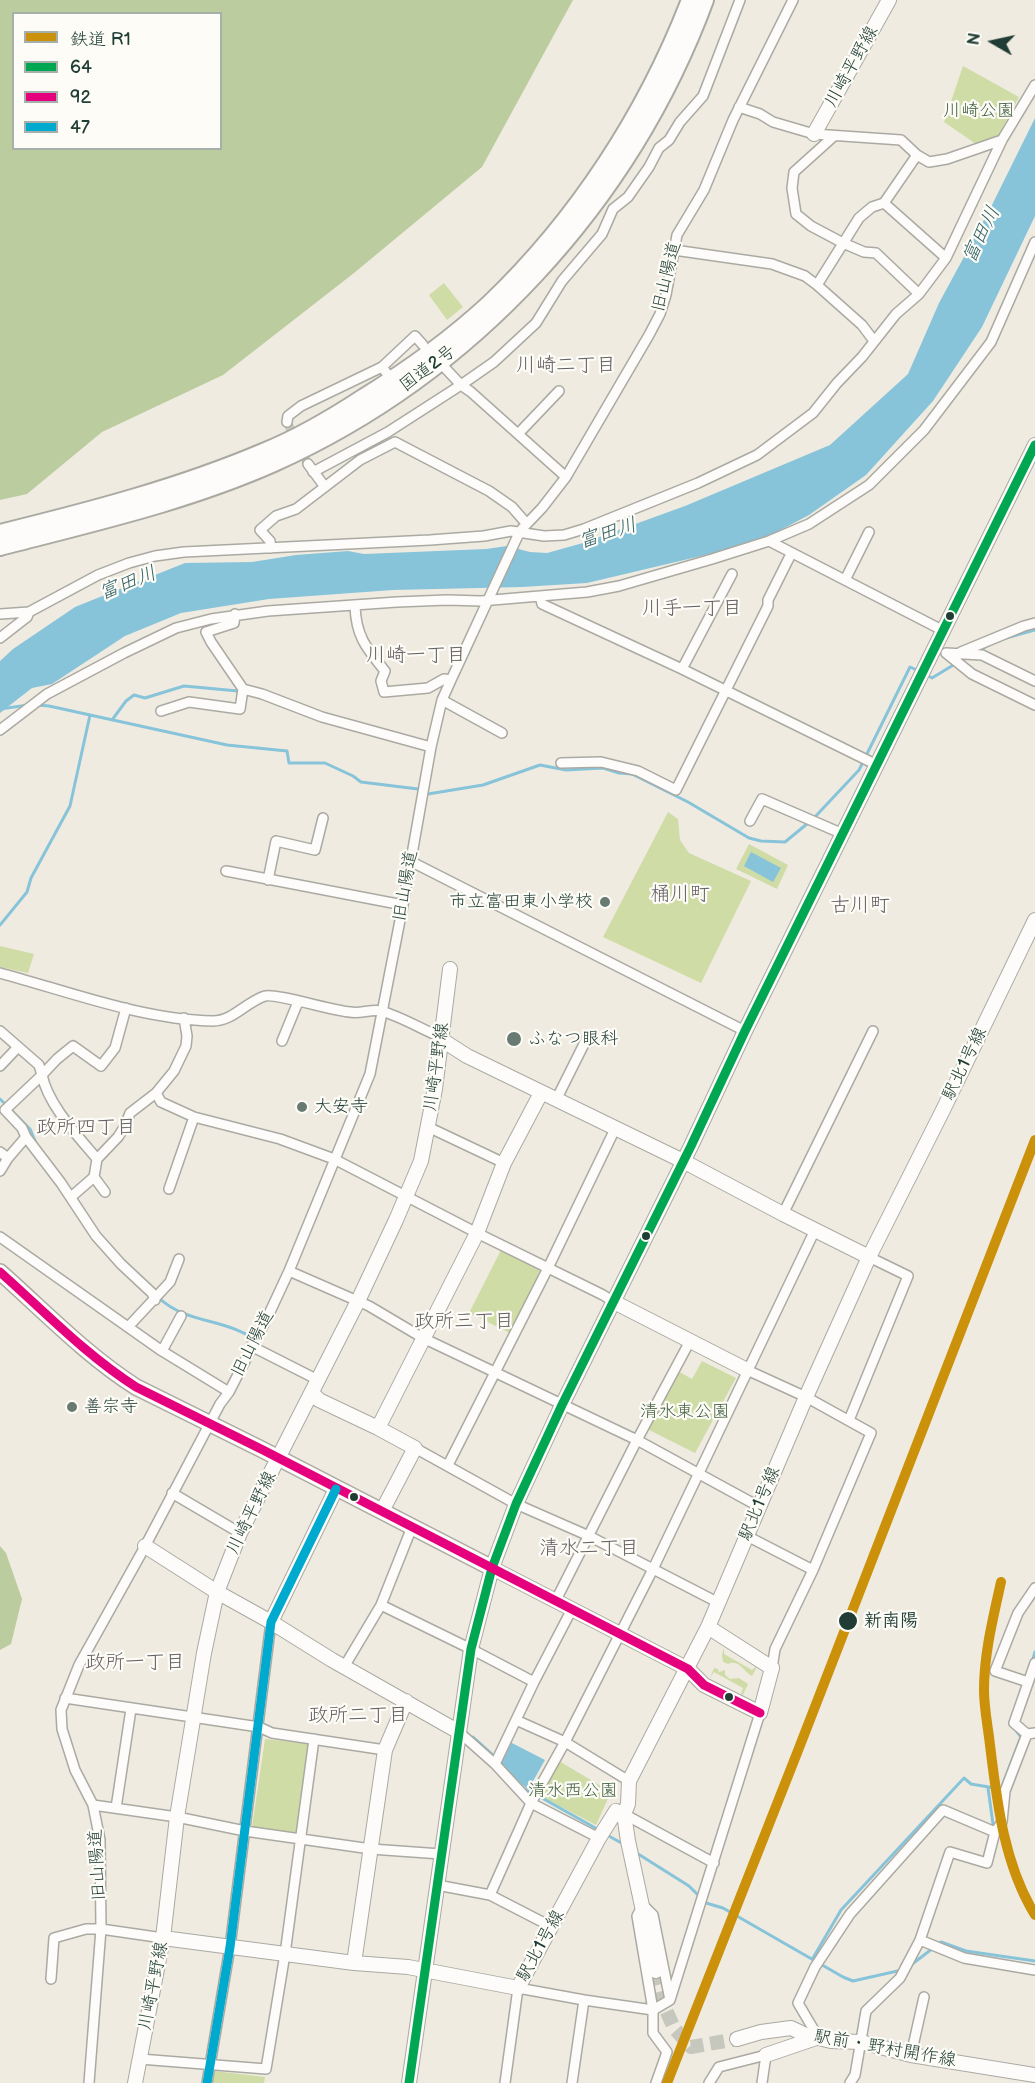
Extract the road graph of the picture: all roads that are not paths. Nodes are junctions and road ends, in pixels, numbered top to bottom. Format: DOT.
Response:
graph roads {
  1 [pos="690,0"];
  2 [pos="705,0"];
  3 [pos="740,0"];
  4 [pos="793,0"];
  5 [pos="889,0"];
  6 [pos="1035,86"];
  7 [pos="739,107"];
  8 [pos="814,134"];
  9 [pos="834,136"];
  10 [pos="1002,140"];
  11 [pos="917,155"];
  12 [pos="884,203"];
  13 [pos="1035,242"];
  14 [pos="843,243"];
  15 [pos="674,250"];
  16 [pos="946,258"];
  17 [pos="817,285"];
  18 [pos="919,294"];
  19 [pos="874,341"];
  20 [pos="423,345"];
  21 [pos="446,369"];
  22 [pos="387,373"];
  23 [pos="461,385"];
  24 [pos="559,392"];
  25 [pos="288,422"];
  26 [pos="518,434"];
  27 [pos="1035,445"];
  28 [pos="566,477"];
  29 [pos="325,487"];
  30 [pos="520,531"];
  31 [pos="869,532"];
  32 [pos="0,533"];
  33 [pos="769,541"];
  34 [pos="0,547"];
  35 [pos="271,548"];
  36 [pos="791,554"];
  37 [pos="732,574"];
  38 [pos="845,580"];
  39 [pos="490,596"];
  40 [pos="540,596"];
  41 [pos="355,606"];
  42 [pos="29,612"];
  43 [pos="0,614"];
  44 [pos="235,615"];
  45 [pos="1035,623"];
  46 [pos="944,631"];
  47 [pos="0,639"];
  48 [pos="947,651"];
  49 [pos="682,669"];
  50 [pos="451,680"];
  51 [pos="1035,681"];
  52 [pos="243,689"];
  53 [pos="724,691"];
  54 [pos="442,700"];
  55 [pos="1035,705"];
  56 [pos="161,711"];
  57 [pos="0,730"];
  58 [pos="502,733"];
  59 [pos="431,747"];
  60 [pos="561,763"];
  61 [pos="877,765"];
  62 [pos="322,818"];
  63 [pos="750,820"];
  64 [pos="843,834"];
  65 [pos="410,861"];
  66 [pos="226,872"];
  67 [pos="268,880"];
  68 [pos="403,905"];
  69 [pos="1035,920"];
  70 [pos="450,969"];
  71 [pos="0,973"];
  72 [pos="298,1002"];
  73 [pos="126,1008"];
  74 [pos="381,1011"];
  75 [pos="184,1018"];
  76 [pos="0,1031"];
  77 [pos="745,1031"];
  78 [pos="873,1031"];
  79 [pos="588,1036"];
  80 [pos="442,1040"];
  81 [pos="282,1041"];
  82 [pos="18,1047"];
  83 [pos="0,1066"];
  84 [pos="42,1075"];
  85 [pos="156,1093"];
  86 [pos="541,1093"];
  87 [pos="556,1100"];
  88 [pos="3,1105"];
  89 [pos="194,1117"];
  90 [pos="428,1127"];
  91 [pos="615,1129"];
  92 [pos="26,1137"];
  93 [pos="4,1155"];
  94 [pos="97,1159"];
  95 [pos="334,1159"];
  96 [pos="683,1161"];
  97 [pos="504,1163"];
  98 [pos="0,1171"];
  99 [pos="94,1177"];
  100 [pos="169,1189"];
  101 [pos="105,1192"];
  102 [pos="71,1197"];
  103 [pos="406,1197"];
  104 [pos="783,1214"];
  105 [pos="815,1230"];
  106 [pos="477,1233"];
  107 [pos="3,1239"];
  108 [pos="0,1250"];
  109 [pos="869,1257"];
  110 [pos="179,1258"];
  111 [pos="548,1268"];
  112 [pos="289,1270"];
  113 [pos="0,1272"];
  114 [pos="155,1300"];
  115 [pos="358,1301"];
  116 [pos="614,1302"];
  117 [pos="181,1316"];
  118 [pos="128,1328"];
  119 [pos="423,1338"];
  120 [pos="690,1341"];
  121 [pos="251,1346"];
  122 [pos="162,1351"];
  123 [pos="747,1370"];
  124 [pos="496,1372"];
  125 [pos="318,1380"];
  126 [pos="229,1392"];
  127 [pos="312,1393"];
  128 [pos="806,1397"];
  129 [pos="562,1405"];
  130 [pos="849,1420"];
  131 [pos="210,1424"];
  132 [pos="378,1428"];
  133 [pos="637,1440"];
  134 [pos="415,1448"];
  135 [pos="279,1459"];
  136 [pos="448,1465"];
  137 [pos="698,1475"];
  138 [pos="336,1489"];
  139 [pos="172,1493"];
  140 [pos="516,1504"];
  141 [pos="758,1506"];
  142 [pos="382,1511"];
  143 [pos="412,1527"];
  144 [pos="240,1533"];
  145 [pos="589,1536"];
  146 [pos="747,1536"];
  147 [pos="145,1546"];
  148 [pos="492,1568"];
  149 [pos="653,1569"];
  150 [pos="813,1570"];
  151 [pos="1035,1588"];
  152 [pos="217,1592"];
  153 [pos="556,1600"];
  154 [pos="717,1602"];
  155 [pos="381,1605"];
  156 [pos="572,1609"];
  157 [pos="271,1622"];
  158 [pos="708,1628"];
  159 [pos="620,1635"];
  160 [pos="471,1649"];
  161 [pos="1035,1663"];
  162 [pos="344,1666"];
  163 [pos="772,1668"];
  164 [pos="688,1669"];
  165 [pos="534,1682"];
  166 [pos="1028,1682"];
  167 [pos="65,1698"];
  168 [pos="406,1701"];
  169 [pos="131,1708"];
  170 [pos="760,1713"];
  171 [pos="194,1717"];
  172 [pos="516,1720"];
  173 [pos="259,1727"];
  174 [pos="459,1732"];
  175 [pos="1031,1733"];
  176 [pos="314,1739"];
  177 [pos="565,1742"];
  178 [pos="385,1750"];
  179 [pos="495,1764"];
  180 [pos="630,1780"];
  181 [pos="531,1803"];
  182 [pos="93,1805"];
  183 [pos="116,1808"];
  184 [pos="624,1814"];
  185 [pos="177,1817"];
  186 [pos="245,1831"];
  187 [pos="995,1832"];
  188 [pos="301,1838"];
  189 [pos="599,1838"];
  190 [pos="370,1849"];
  191 [pos="441,1854"];
  192 [pos="714,1863"];
  193 [pos="438,1885"];
  194 [pos="490,1895"];
  195 [pos="643,1905"];
  196 [pos="552,1927"];
  197 [pos="101,1929"];
  198 [pos="163,1938"];
  199 [pos="920,1940"];
  200 [pos="231,1947"];
  201 [pos="285,1954"];
  202 [pos="354,1963"];
  203 [pos="425,1969"];
  204 [pos="1035,1970"];
  205 [pos="656,1971"];
  206 [pos="51,1979"];
  207 [pos="519,1988"];
  208 [pos="924,1997"];
  209 [pos="584,2000"];
  210 [pos="670,2000"];
  211 [pos="653,2010"];
  212 [pos="818,2037"];
  213 [pos="737,2039"];
  214 [pos="861,2042"];
  215 [pos="766,2055"];
  216 [pos="911,2055"];
  217 [pos="140,2059"];
  218 [pos="210,2065"];
  219 [pos="1035,2075"];
  220 [pos="89,2083"];
  221 [pos="135,2083"];
  222 [pos="207,2083"];
  223 [pos="409,2083"];
  224 [pos="505,2083"];
  225 [pos="572,2083"];
  226 [pos="656,2083"];
  227 [pos="709,2083"];
  228 [pos="762,2083"];
  229 [pos="850,2083"];
  1 -- 22 [label="highway, 国道2号"];
  2 -- 34 [label="highway, 国道2号"];
  3 -- 23 [label="street"];
  4 -- 7 [label="street, 旧山陽道"];
  5 -- 8 [label="street, 川崎平野線"];
  6 -- 10 [label="street"];
  7 -- 8 [label="street"];
  7 -- 15 [label="street, 旧山陽道"];
  8 -- 9 [label="street"];
  9 -- 11 [label="street"];
  9 -- 14 [label="street"];
  10 -- 11 [label="street"];
  10 -- 16 [label="street"];
  11 -- 12 [label="street"];
  12 -- 14 [label="street"];
  12 -- 16 [label="street"];
  13 -- 33 [label="street"];
  14 -- 17 [label="street"];
  14 -- 18 [label="street"];
  15 -- 17 [label="street"];
  15 -- 28 [label="street, 旧山陽道"];
  16 -- 18 [label="street"];
  17 -- 19 [label="street"];
  18 -- 19 [label="street"];
  19 -- 30 [label="street"];
  20 -- 22 [label="street"];
  21 -- 23 [label="street"];
  22 -- 25 [label="street"];
  22 -- 32 [label="highway, 国道2号"];
  23 -- 26 [label="street"];
  23 -- 29 [label="street"];
  24 -- 26 [label="street"];
  26 -- 28 [label="street"];
  27 -- 46 [label="street"];
  28 -- 30 [label="street, 旧山陽道"];
  29 -- 30 [label="street"];
  29 -- 35 [label="street"];
  30 -- 35 [label="street"];
  30 -- 39 [label="street, 旧山陽道"];
  31 -- 38 [label="street"];
  33 -- 36 [label="street"];
  33 -- 40 [label="street"];
  35 -- 42 [label="street"];
  36 -- 38 [label="street"];
  36 -- 53 [label="street"];
  37 -- 49 [label="street"];
  38 -- 46 [label="street"];
  39 -- 40 [label="street"];
  39 -- 41 [label="street"];
  39 -- 50 [label="street, 旧山陽道"];
  40 -- 49 [label="street"];
  41 -- 44 [label="street"];
  41 -- 50 [label="street"];
  42 -- 43 [label="street"];
  42 -- 47 [label="street"];
  44 -- 52 [label="street"];
  44 -- 57 [label="street"];
  45 -- 48 [label="street"];
  46 -- 48 [label="street"];
  48 -- 51 [label="street"];
  48 -- 55 [label="street"];
  48 -- 61 [label="street"];
  49 -- 53 [label="street"];
  50 -- 54 [label="street, 旧山陽道"];
  52 -- 56 [label="street"];
  52 -- 59 [label="street"];
  53 -- 60 [label="street"];
  53 -- 61 [label="street"];
  54 -- 58 [label="street"];
  54 -- 59 [label="street, 旧山陽道"];
  59 -- 65 [label="street, 旧山陽道"];
  61 -- 64 [label="street"];
  62 -- 67 [label="street"];
  63 -- 64 [label="street"];
  64 -- 77 [label="street"];
  65 -- 68 [label="street, 旧山陽道"];
  65 -- 77 [label="street"];
  66 -- 67 [label="street"];
  67 -- 68 [label="street"];
  68 -- 74 [label="street, 旧山陽道"];
  69 -- 109 [label="street, 駅北1号線"];
  70 -- 80 [label="street, 川崎平野線"];
  71 -- 73 [label="street"];
  72 -- 74 [label="street"];
  72 -- 75 [label="street"];
  72 -- 81 [label="street"];
  73 -- 75 [label="street"];
  73 -- 84 [label="street"];
  74 -- 80 [label="street"];
  74 -- 95 [label="street, 旧山陽道"];
  75 -- 85 [label="street"];
  76 -- 82 [label="street"];
  77 -- 96 [label="street"];
  78 -- 104 [label="street"];
  79 -- 87 [label="street"];
  80 -- 86 [label="street"];
  80 -- 90 [label="street, 川崎平野線"];
  82 -- 83 [label="street"];
  82 -- 84 [label="street"];
  84 -- 88 [label="street"];
  84 -- 94 [label="street"];
  85 -- 89 [label="street"];
  85 -- 94 [label="street"];
  86 -- 87 [label="street"];
  86 -- 97 [label="street"];
  87 -- 91 [label="street"];
  88 -- 92 [label="street"];
  89 -- 95 [label="street"];
  89 -- 100 [label="street"];
  90 -- 97 [label="street"];
  90 -- 103 [label="street, 川崎平野線"];
  91 -- 96 [label="street"];
  91 -- 111 [label="street"];
  92 -- 93 [label="street"];
  92 -- 102 [label="street"];
  93 -- 98 [label="street"];
  94 -- 99 [label="street"];
  95 -- 103 [label="street"];
  95 -- 112 [label="street, 旧山陽道"];
  96 -- 104 [label="street"];
  96 -- 116 [label="street"];
  97 -- 106 [label="street"];
  99 -- 101 [label="street"];
  99 -- 102 [label="street"];
  102 -- 114 [label="street"];
  103 -- 106 [label="street"];
  103 -- 115 [label="street, 川崎平野線"];
  104 -- 105 [label="street"];
  105 -- 109 [label="street"];
  105 -- 123 [label="street"];
  106 -- 111 [label="street"];
  106 -- 119 [label="street"];
  107 -- 108 [label="street"];
  107 -- 118 [label="street"];
  109 -- 128 [label="street, 駅北1号線"];
  109 -- 130 [label="street"];
  110 -- 114 [label="street"];
  111 -- 116 [label="street"];
  111 -- 124 [label="street"];
  112 -- 115 [label="street"];
  112 -- 121 [label="street, 旧山陽道"];
  113 -- 131 [label="main road"];
  114 -- 118 [label="street"];
  115 -- 119 [label="street"];
  115 -- 125 [label="street, 川崎平野線"];
  116 -- 120 [label="street"];
  116 -- 129 [label="street"];
  117 -- 122 [label="street"];
  118 -- 122 [label="street"];
  119 -- 124 [label="street"];
  119 -- 132 [label="street"];
  120 -- 123 [label="street"];
  120 -- 133 [label="street"];
  121 -- 125 [label="street"];
  121 -- 126 [label="street, 旧山陽道"];
  122 -- 126 [label="street"];
  123 -- 128 [label="street"];
  123 -- 137 [label="street"];
  124 -- 129 [label="street"];
  124 -- 136 [label="street"];
  125 -- 127 [label="street, 川崎平野線"];
  126 -- 131 [label="street, 旧山陽道"];
  127 -- 132 [label="street"];
  127 -- 135 [label="street, 川崎平野線"];
  128 -- 130 [label="street"];
  128 -- 141 [label="street, 駅北1号線"];
  129 -- 133 [label="street"];
  129 -- 140 [label="street"];
  130 -- 150 [label="street"];
  131 -- 135 [label="main road"];
  131 -- 139 [label="street, 旧山陽道"];
  132 -- 134 [label="street"];
  133 -- 137 [label="street"];
  133 -- 145 [label="street"];
  134 -- 136 [label="street"];
  134 -- 142 [label="street"];
  135 -- 138 [label="main road"];
  135 -- 144 [label="street, 川崎平野線"];
  136 -- 140 [label="street"];
  137 -- 141 [label="street"];
  137 -- 149 [label="street"];
  138 -- 142 [label="main road"];
  138 -- 157 [label="street"];
  139 -- 144 [label="street"];
  139 -- 147 [label="street, 旧山陽道"];
  140 -- 145 [label="street"];
  140 -- 148 [label="street"];
  141 -- 146 [label="street, 駅北1号線"];
  142 -- 143 [label="main road"];
  143 -- 148 [label="main road"];
  143 -- 155 [label="street"];
  144 -- 152 [label="street, 川崎平野線"];
  145 -- 149 [label="street"];
  145 -- 153 [label="street"];
  146 -- 150 [label="street"];
  146 -- 154 [label="street, 駅北1号線"];
  147 -- 152 [label="street"];
  147 -- 167 [label="street, 旧山陽道"];
  148 -- 153 [label="street"];
  148 -- 160 [label="street"];
  149 -- 154 [label="street"];
  149 -- 159 [label="street"];
  150 -- 163 [label="street"];
  151 -- 166 [label="street"];
  152 -- 157 [label="street"];
  152 -- 171 [label="street, 川崎平野線"];
  153 -- 156 [label="street"];
  154 -- 158 [label="street, 駅北1号線"];
  155 -- 160 [label="street"];
  155 -- 162 [label="street"];
  156 -- 159 [label="street"];
  156 -- 165 [label="street"];
  157 -- 162 [label="street"];
  157 -- 173 [label="street"];
  158 -- 163 [label="street"];
  158 -- 164 [label="street, 駅北1号線"];
  159 -- 164 [label="street"];
  159 -- 177 [label="street"];
  160 -- 165 [label="street"];
  160 -- 174 [label="street"];
  161 -- 166 [label="street"];
  162 -- 168 [label="street"];
  163 -- 170 [label="street"];
  164 -- 170 [label="street"];
  164 -- 180 [label="street, 駅北1号線"];
  165 -- 172 [label="street"];
  166 -- 175 [label="street"];
  167 -- 169 [label="street"];
  167 -- 182 [label="street, 旧山陽道"];
  168 -- 174 [label="street"];
  168 -- 178 [label="street"];
  169 -- 171 [label="street"];
  169 -- 183 [label="street"];
  170 -- 192 [label="street"];
  171 -- 173 [label="street"];
  171 -- 185 [label="street, 川崎平野線"];
  172 -- 177 [label="street"];
  172 -- 179 [label="street"];
  173 -- 176 [label="street"];
  173 -- 186 [label="street"];
  174 -- 179 [label="street"];
  174 -- 191 [label="street"];
  175 -- 187 [label="street"];
  176 -- 178 [label="street"];
  176 -- 188 [label="street"];
  177 -- 180 [label="street"];
  177 -- 181 [label="street"];
  178 -- 190 [label="street"];
  179 -- 181 [label="street"];
  180 -- 184 [label="street, 駅北1号線"];
  181 -- 189 [label="street"];
  181 -- 194 [label="street"];
  182 -- 183 [label="street"];
  182 -- 197 [label="street, 旧山陽道"];
  183 -- 185 [label="street"];
  184 -- 189 [label="street, 駅北1号線"];
  184 -- 192 [label="street"];
  184 -- 195 [label="street"];
  185 -- 186 [label="street"];
  185 -- 198 [label="street, 川崎平野線"];
  186 -- 188 [label="street"];
  186 -- 200 [label="street"];
  187 -- 199 [label="street"];
  187 -- 212 [label="street"];
  188 -- 190 [label="street"];
  188 -- 201 [label="street"];
  189 -- 196 [label="street, 駅北1号線"];
  190 -- 191 [label="street"];
  190 -- 202 [label="street"];
  191 -- 193 [label="street"];
  192 -- 210 [label="street"];
  193 -- 194 [label="street"];
  193 -- 203 [label="street"];
  194 -- 196 [label="street"];
  195 -- 205 [label="street"];
  195 -- 210 [label="street"];
  195 -- 211 [label="street"];
  196 -- 207 [label="street, 駅北1号線"];
  197 -- 198 [label="street"];
  197 -- 206 [label="street"];
  197 -- 220 [label="street, 旧山陽道"];
  198 -- 200 [label="street, 駅北1号線"];
  198 -- 217 [label="street, 川崎平野線"];
  199 -- 204 [label="street"];
  199 -- 214 [label="street"];
  200 -- 201 [label="street, 駅北1号線"];
  200 -- 218 [label="street"];
  201 -- 202 [label="street, 駅北1号線"];
  201 -- 218 [label="street"];
  202 -- 203 [label="street, 駅北1号線"];
  203 -- 207 [label="street, 駅北1号線"];
  203 -- 223 [label="street"];
  207 -- 209 [label="street"];
  207 -- 224 [label="street"];
  208 -- 216 [label="street"];
  209 -- 211 [label="street"];
  209 -- 225 [label="street"];
  210 -- 211 [label="street"];
  211 -- 226 [label="street"];
  212 -- 213 [label="street, 駅前・野村開作線"];
  212 -- 214 [label="street, 駅前・野村開作線"];
  212 -- 215 [label="street"];
  214 -- 216 [label="street, 駅前・野村開作線"];
  214 -- 229 [label="street"];
  215 -- 227 [label="street"];
  215 -- 228 [label="street"];
  216 -- 219 [label="street, 駅前・野村開作線"];
  217 -- 218 [label="street"];
  217 -- 221 [label="street, 川崎平野線"];
  218 -- 222 [label="street"];
}
